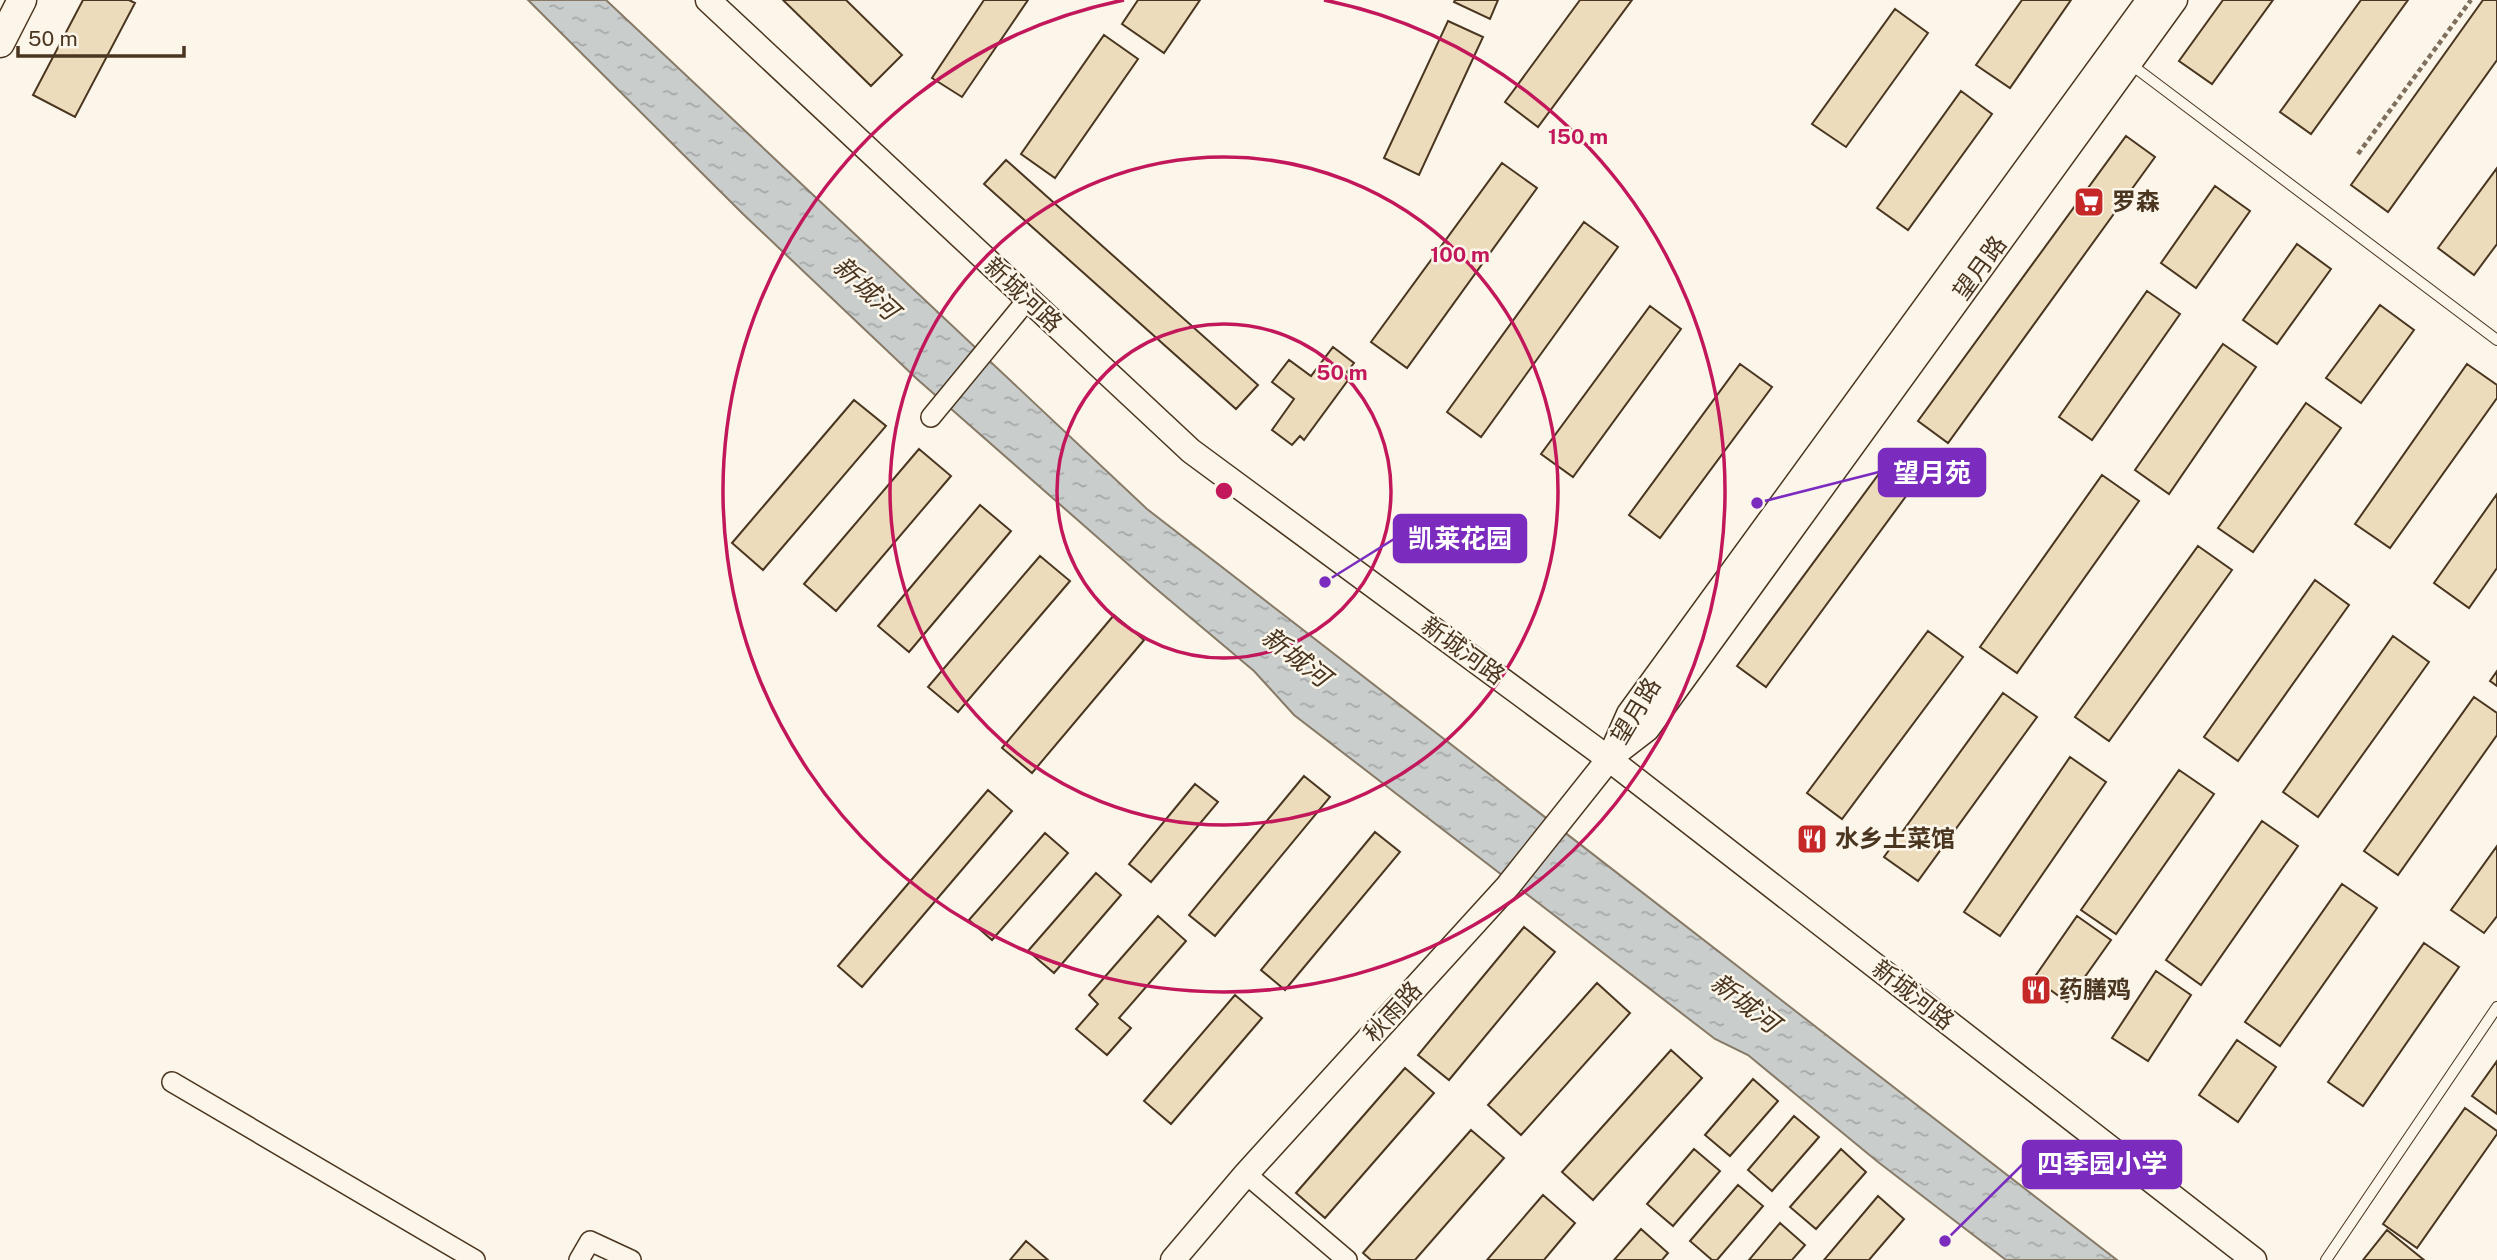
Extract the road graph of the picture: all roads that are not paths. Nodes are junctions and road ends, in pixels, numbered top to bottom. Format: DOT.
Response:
graph roads {
  1 [pos="22,0"];
  2 [pos="708,0"];
  3 [pos="2149,0"];
  4 [pos="2175,0"];
  5 [pos="0,43"];
  6 [pos="2129,63"];
  7 [pos="1028,299"];
  8 [pos="2497,340"];
  9 [pos="931,417"];
  10 [pos="1609,759"];
  11 [pos="2497,1007"];
  12 [pos="172,1082"];
  13 [pos="1246,1174"];
  14 [pos="475,1260"];
  15 [pos="579,1260"];
  16 [pos="631,1260"];
  17 [pos="1173,1260"];
  18 [pos="1347,1260"];
  19 [pos="2254,1260"];
  20 [pos="2326,1260"];
  1 -- 5 [label="main road"];
  2 -- 7 [label="street, 新城河路"];
  3 -- 10 [label="street, 望月路"];
  4 -- 6 [label="street, 望月路"];
  6 -- 8 [label="lane"];
  6 -- 10 [label="street, 望月路"];
  7 -- 9 [label="street"];
  7 -- 10 [label="street, 新城河路"];
  10 -- 13 [label="street, 秋雨路"];
  10 -- 19 [label="street, 新城河路"];
  11 -- 20 [label="lane"];
  12 -- 14 [label="street"];
  13 -- 17 [label="street, 秋雨路"];
  13 -- 18 [label="street"];
  15 -- 16 [label="street"];
}
